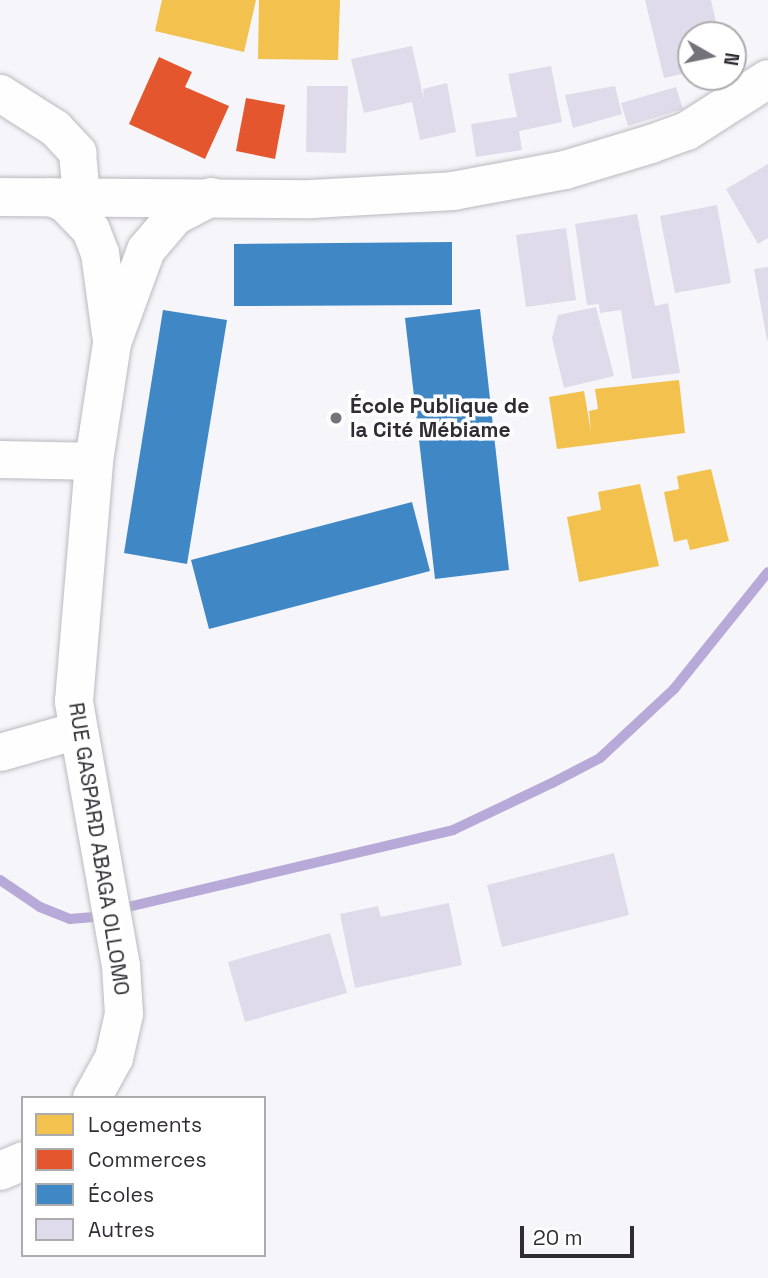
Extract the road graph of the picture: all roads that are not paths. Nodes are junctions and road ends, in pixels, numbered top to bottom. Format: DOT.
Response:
graph roads {
  1 [pos="768,79"];
  2 [pos="0,93"];
  3 [pos="0,197"];
  4 [pos="66,197"];
  5 [pos="211,197"];
  6 [pos="112,343"];
  7 [pos="0,459"];
  8 [pos="94,461"];
  9 [pos="77,730"];
  10 [pos="0,752"];
  11 [pos="93,1096"];
  12 [pos="21,1162"];
  13 [pos="0,1171"];
  1 -- 5 [label="street"];
  2 -- 4 [label="street"];
  3 -- 4 [label="street"];
  4 -- 5 [label="street"];
  4 -- 6 [label="street"];
  5 -- 6 [label="street"];
  6 -- 8 [label="street, RUE GASPARD ABAGA OLLOMO"];
  7 -- 8 [label="street"];
  8 -- 9 [label="street, RUE GASPARD ABAGA OLLOMO"];
  9 -- 10 [label="street"];
  9 -- 11 [label="street, RUE GASPARD ABAGA OLLOMO"];
  12 -- 13 [label="street"];
}
